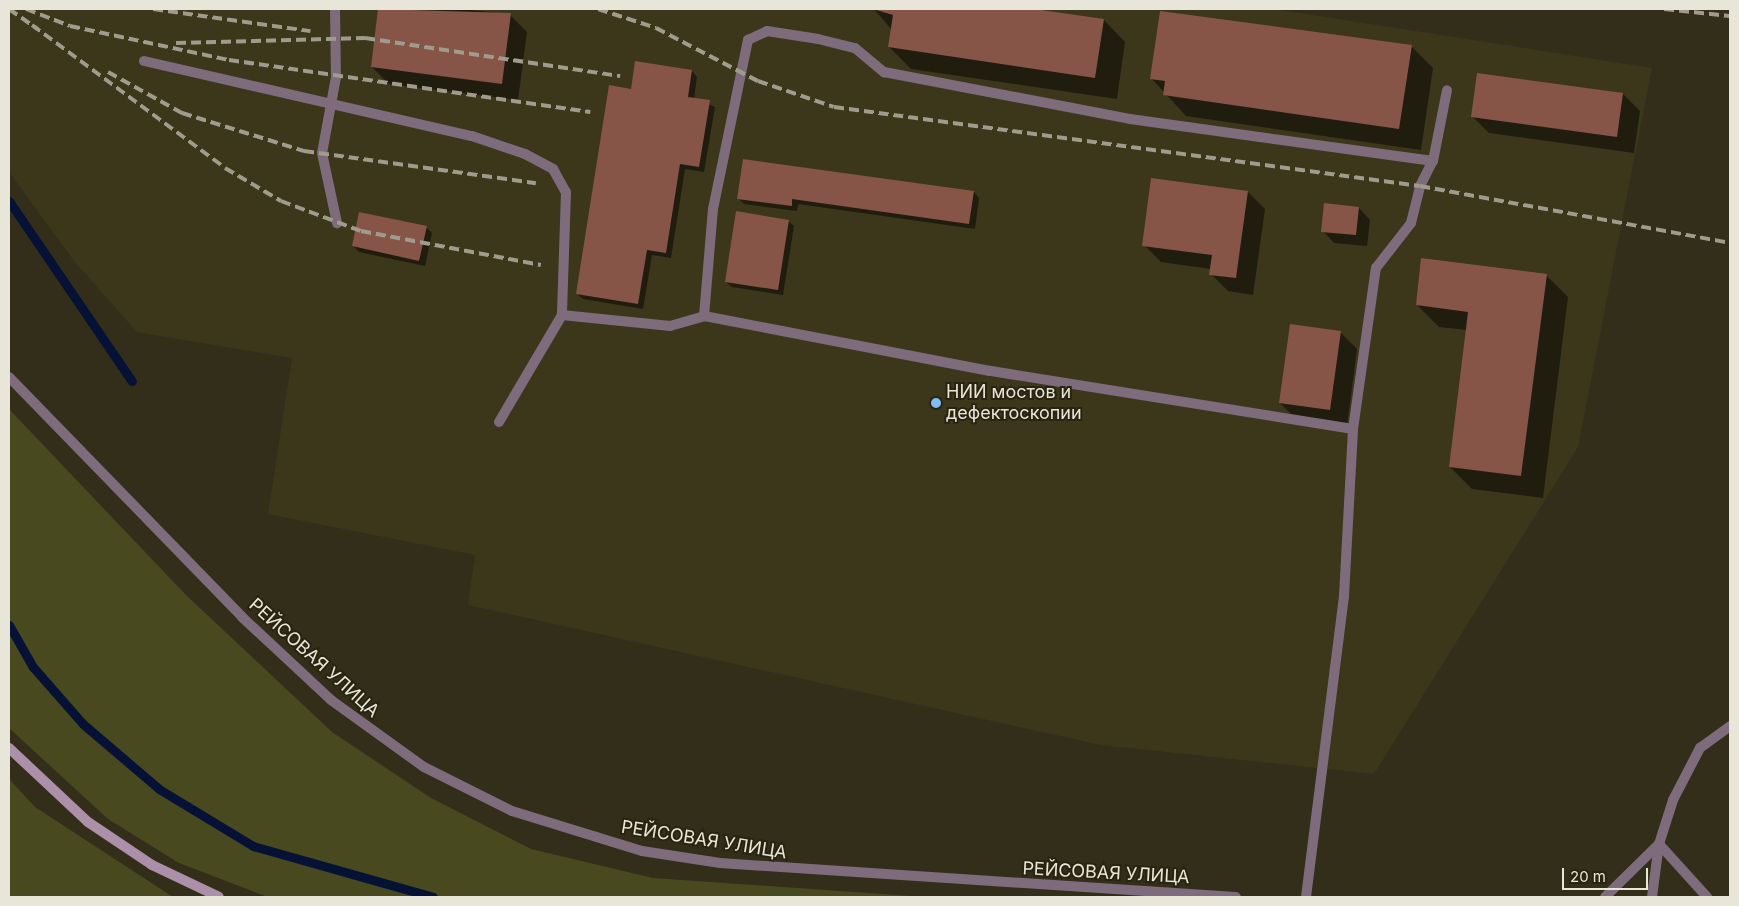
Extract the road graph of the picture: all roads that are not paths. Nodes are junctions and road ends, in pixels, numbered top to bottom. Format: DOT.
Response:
graph roads {
  1 [pos="335,9"];
  2 [pos="144,61"];
  3 [pos="1447,90"];
  4 [pos="331,102"];
  5 [pos="1433,161"];
  6 [pos="337,223"];
  7 [pos="562,314"];
  8 [pos="704,316"];
  9 [pos="9,377"];
  10 [pos="499,422"];
  11 [pos="1353,430"];
  12 [pos="1730,726"];
  13 [pos="9,748"];
  14 [pos="1659,844"];
  15 [pos="219,897"];
  16 [pos="1236,897"];
  17 [pos="1306,897"];
  18 [pos="1605,897"];
  19 [pos="1652,897"];
  20 [pos="1707,897"];
  1 -- 4 [label="street"];
  2 -- 4 [label="street"];
  3 -- 5 [label="street"];
  4 -- 6 [label="street"];
  4 -- 7 [label="street"];
  5 -- 8 [label="street"];
  5 -- 11 [label="street"];
  7 -- 8 [label="street"];
  7 -- 10 [label="street"];
  8 -- 11 [label="street"];
  9 -- 16 [label="street, РЕЙСОВАЯ УЛИЦА"];
  11 -- 17 [label="street"];
  12 -- 14 [label="street"];
  13 -- 15 [label="main road"];
  14 -- 18 [label="street"];
  14 -- 19 [label="street"];
  14 -- 20 [label="street"];
}
